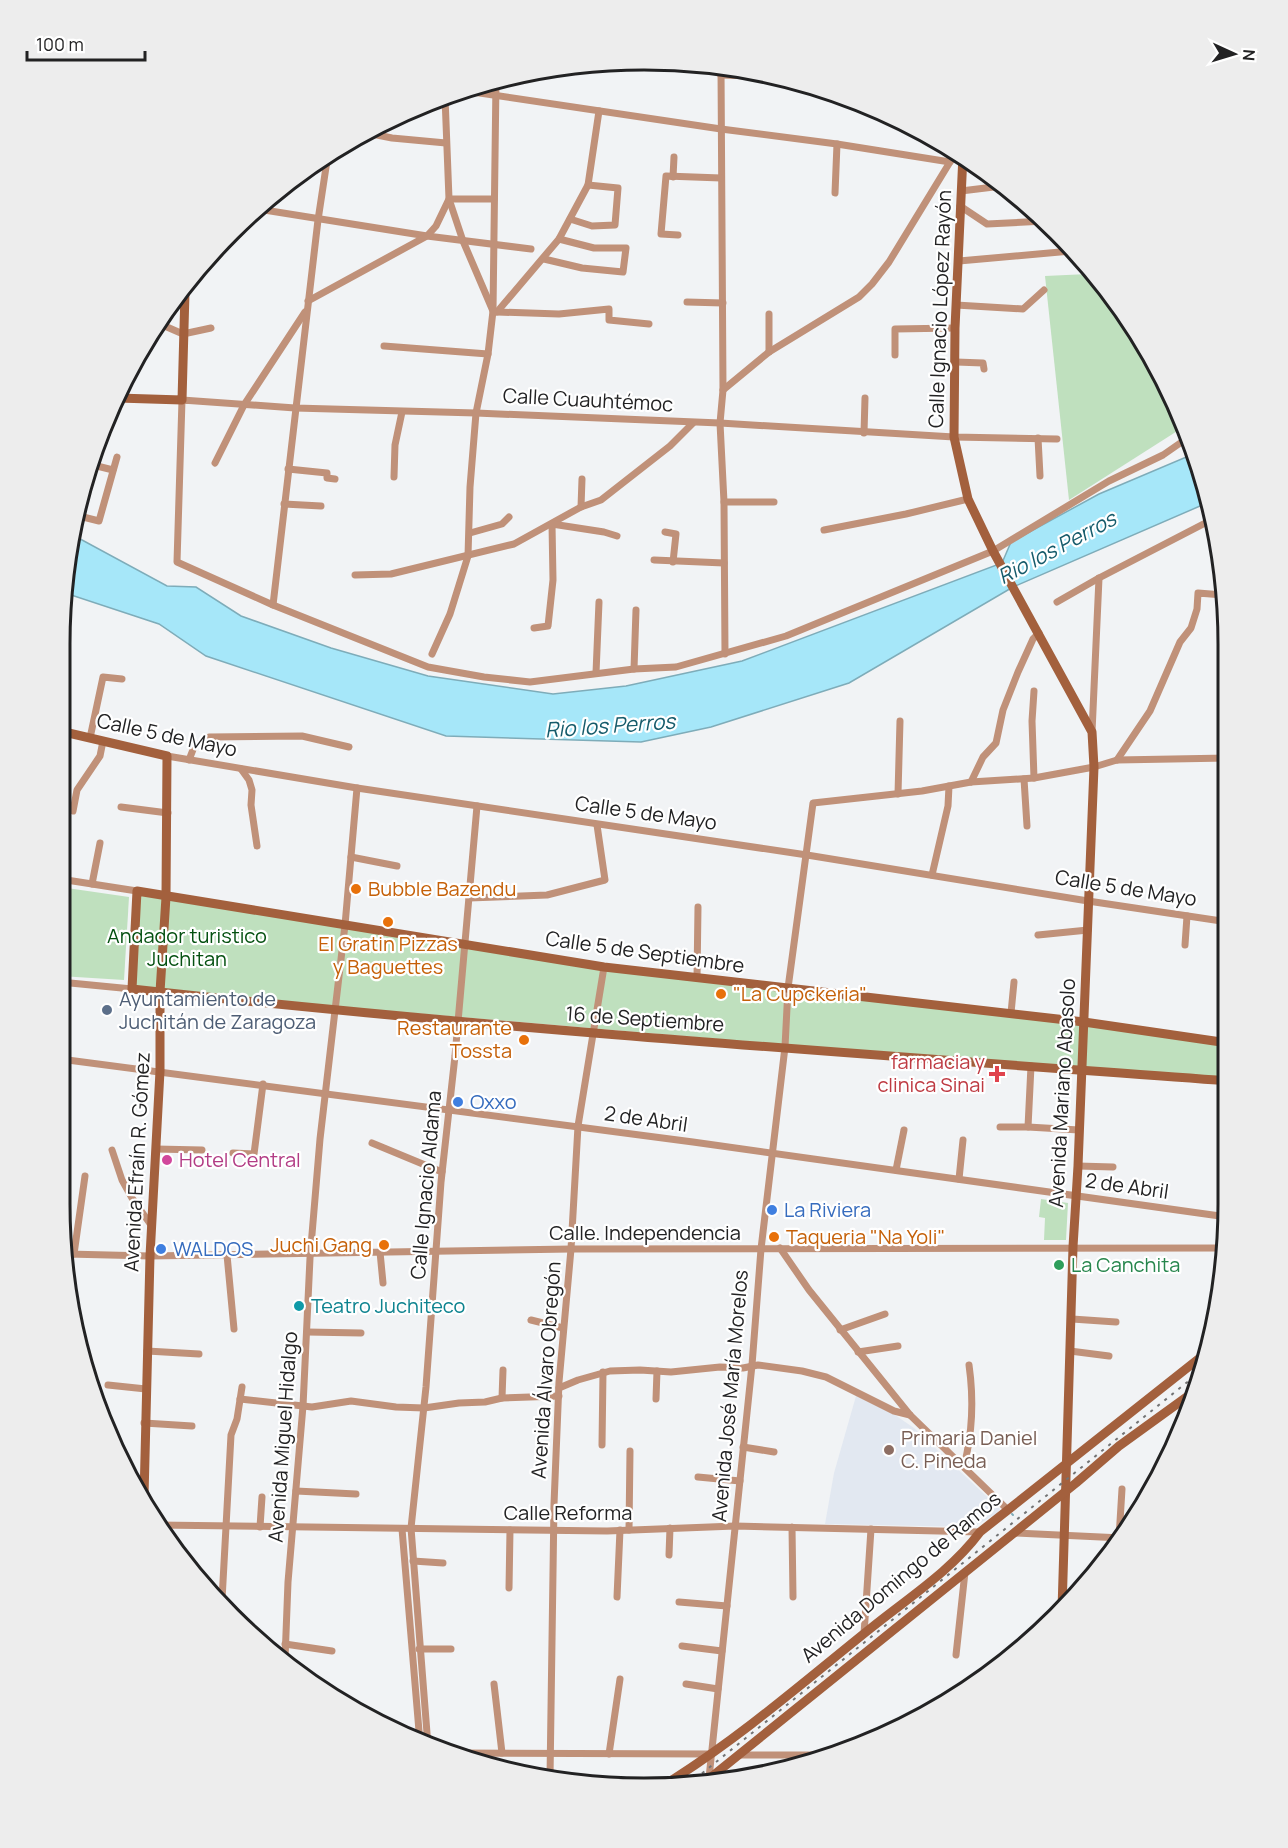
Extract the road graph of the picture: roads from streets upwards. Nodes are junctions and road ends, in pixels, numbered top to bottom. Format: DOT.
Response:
graph roads {
  1 [pos="721,75"];
  2 [pos="495,90"];
  3 [pos="486,93"];
  4 [pos="495,94"];
  5 [pos="445,106"];
  6 [pos="598,111"];
  7 [pos="721,129"];
  8 [pos="379,135"];
  9 [pos="446,143"];
  10 [pos="837,144"];
  11 [pos="674,157"];
  12 [pos="950,162"];
  13 [pos="326,167"];
  14 [pos="962,167"];
  15 [pos="673,177"];
  16 [pos="721,178"];
  17 [pos="588,185"];
  18 [pos="991,187"];
  19 [pos="961,191"];
  20 [pos="835,193"];
  21 [pos="449,199"];
  22 [pos="494,199"];
  23 [pos="960,206"];
  24 [pos="269,211"];
  25 [pos="570,219"];
  26 [pos="318,220"];
  27 [pos="1032,222"];
  28 [pos="678,235"];
  29 [pos="427,236"];
  30 [pos="559,239"];
  31 [pos="463,241"];
  32 [pos="495,245"];
  33 [pos="531,249"];
  34 [pos="1062,252"];
  35 [pos="544,259"];
  36 [pos="959,261"];
  37 [pos="1044,290"];
  38 [pos="185,301"];
  39 [pos="308,301"];
  40 [pos="687,302"];
  41 [pos="723,303"];
  42 [pos="956,305"];
  43 [pos="307,310"];
  44 [pos="495,312"];
  45 [pos="769,314"];
  46 [pos="649,324"];
  47 [pos="166,327"];
  48 [pos="211,328"];
  49 [pos="955,328"];
  50 [pos="183,334"];
  51 [pos="384,346"];
  52 [pos="769,352"];
  53 [pos="488,354"];
  54 [pos="895,355"];
  55 [pos="956,362"];
  56 [pos="984,369"];
  57 [pos="723,390"];
  58 [pos="126,398"];
  59 [pos="866,398"];
  60 [pos="182,400"];
  61 [pos="244,405"];
  62 [pos="295,408"];
  63 [pos="402,412"];
  64 [pos="476,413"];
  65 [pos="693,423"];
  66 [pos="720,423"];
  67 [pos="864,433"];
  68 [pos="954,437"];
  69 [pos="1038,438"];
  70 [pos="1057,439"];
  71 [pos="1181,443"];
  72 [pos="117,457"];
  73 [pos="215,463"];
  74 [pos="99,467"];
  75 [pos="288,469"];
  76 [pos="113,470"];
  77 [pos="1040,476"];
  78 [pos="394,477"];
  79 [pos="335,479"];
  80 [pos="582,479"];
  81 [pos="969,499"];
  82 [pos="724,502"];
  83 [pos="774,502"];
  84 [pos="284,504"];
  85 [pos="321,506"];
  86 [pos="581,507"];
  87 [pos="509,517"];
  88 [pos="85,518"];
  89 [pos="552,524"];
  90 [pos="1204,524"];
  91 [pos="824,530"];
  92 [pos="665,532"];
  93 [pos="470,533"];
  94 [pos="617,536"];
  95 [pos="994,554"];
  96 [pos="468,556"];
  97 [pos="654,560"];
  98 [pos="673,562"];
  99 [pos="724,564"];
  100 [pos="355,575"];
  101 [pos="1099,578"];
  102 [pos="1215,594"];
  103 [pos="599,602"];
  104 [pos="1057,602"];
  105 [pos="273,605"];
  106 [pos="636,610"];
  107 [pos="534,628"];
  108 [pos="1039,633"];
  109 [pos="432,654"];
  110 [pos="725,654"];
  111 [pos="634,669"];
  112 [pos="596,673"];
  113 [pos="122,679"];
  114 [pos="1034,691"];
  115 [pos="900,722"];
  116 [pos="1092,732"];
  117 [pos="70,733"];
  118 [pos="90,738"];
  119 [pos="103,741"];
  120 [pos="349,747"];
  121 [pos="167,756"];
  122 [pos="1218,758"];
  123 [pos="189,760"];
  124 [pos="1116,760"];
  125 [pos="1094,767"];
  126 [pos="241,769"];
  127 [pos="1034,778"];
  128 [pos="1024,779"];
  129 [pos="971,782"];
  130 [pos="949,786"];
  131 [pos="357,788"];
  132 [pos="898,794"];
  133 [pos="477,806"];
  134 [pos="121,807"];
  135 [pos="73,811"];
  136 [pos="168,813"];
  137 [pos="597,825"];
  138 [pos="1027,826"];
  139 [pos="100,843"];
  140 [pos="257,846"];
  141 [pos="807,855"];
  142 [pos="351,857"];
  143 [pos="397,866"];
  144 [pos="932,875"];
  145 [pos="70,881"];
  146 [pos="92,884"];
  147 [pos="137,891"];
  148 [pos="166,897"];
  149 [pos="469,898"];
  150 [pos="1088,901"];
  151 [pos="698,907"];
  152 [pos="1187,916"];
  153 [pos="1218,921"];
  154 [pos="345,925"];
  155 [pos="1088,930"];
  156 [pos="1038,935"];
  157 [pos="465,944"];
  158 [pos="1185,945"];
  159 [pos="604,967"];
  160 [pos="697,978"];
  161 [pos="1014,982"];
  162 [pos="70,983"];
  163 [pos="788,988"];
  164 [pos="132,989"];
  165 [pos="160,992"];
  166 [pos="336,1010"];
  167 [pos="1011,1013"];
  168 [pos="457,1022"];
  169 [pos="1084,1022"];
  170 [pos="593,1034"];
  171 [pos="1218,1042"];
  172 [pos="785,1047"];
  173 [pos="70,1060"];
  174 [pos="1031,1066"];
  175 [pos="160,1071"];
  176 [pos="1082,1071"];
  177 [pos="1218,1080"];
  178 [pos="263,1084"];
  179 [pos="326,1093"];
  180 [pos="448,1109"];
  181 [pos="578,1126"];
  182 [pos="1028,1126"];
  183 [pos="1000,1127"];
  184 [pos="904,1130"];
  185 [pos="1079,1130"];
  186 [pos="963,1140"];
  187 [pos="372,1143"];
  188 [pos="156,1149"];
  189 [pos="112,1150"];
  190 [pos="202,1150"];
  191 [pos="233,1153"];
  192 [pos="772,1153"];
  193 [pos="1078,1166"];
  194 [pos="1113,1167"];
  195 [pos="896,1170"];
  196 [pos="442,1172"];
  197 [pos="85,1176"];
  198 [pos="959,1179"];
  199 [pos="1076,1195"];
  200 [pos="1217,1216"];
  201 [pos="152,1227"];
  202 [pos="72,1243"];
  203 [pos="1073,1247"];
  204 [pos="780,1248"];
  205 [pos="1216,1248"];
  206 [pos="571,1249"];
  207 [pos="760,1249"];
  208 [pos="435,1251"];
  209 [pos="380,1252"];
  210 [pos="310,1253"];
  211 [pos="73,1254"];
  212 [pos="227,1255"];
  213 [pos="150,1256"];
  214 [pos="383,1283"];
  215 [pos="885,1314"];
  216 [pos="1072,1319"];
  217 [pos="531,1320"];
  218 [pos="1116,1322"];
  219 [pos="563,1328"];
  220 [pos="234,1329"];
  221 [pos="840,1330"];
  222 [pos="307,1332"];
  223 [pos="361,1334"];
  224 [pos="898,1347"];
  225 [pos="147,1351"];
  226 [pos="1070,1351"];
  227 [pos="858,1352"];
  228 [pos="200,1354"];
  229 [pos="1109,1356"];
  230 [pos="1195,1362"];
  231 [pos="752,1365"];
  232 [pos="969,1365"];
  233 [pos="503,1370"];
  234 [pos="657,1371"];
  235 [pos="603,1372"];
  236 [pos="108,1385"];
  237 [pos="242,1387"];
  238 [pos="146,1389"];
  239 [pos="559,1392"];
  240 [pos="502,1398"];
  241 [pos="240,1399"];
  242 [pos="656,1399"];
  243 [pos="1183,1399"];
  244 [pos="303,1406"];
  245 [pos="424,1408"];
  246 [pos="910,1415"];
  247 [pos="144,1423"];
  248 [pos="192,1426"];
  249 [pos="602,1445"];
  250 [pos="743,1447"];
  251 [pos="630,1451"];
  252 [pos="774,1452"];
  253 [pos="1067,1463"];
  254 [pos="964,1466"];
  255 [pos="698,1477"];
  256 [pos="740,1481"];
  257 [pos="144,1485"];
  258 [pos="1122,1489"];
  259 [pos="296,1491"];
  260 [pos="1065,1491"];
  261 [pos="356,1494"];
  262 [pos="262,1497"];
  263 [pos="1008,1510"];
  264 [pos="1121,1524"];
  265 [pos="169,1525"];
  266 [pos="226,1526"];
  267 [pos="735,1526"];
  268 [pos="260,1527"];
  269 [pos="294,1527"];
  270 [pos="792,1527"];
  271 [pos="402,1528"];
  272 [pos="411,1528"];
  273 [pos="670,1528"];
  274 [pos="554,1529"];
  275 [pos="871,1529"];
  276 [pos="510,1530"];
  277 [pos="620,1530"];
  278 [pos="629,1530"];
  279 [pos="980,1533"];
  280 [pos="1013,1533"];
  281 [pos="1065,1537"];
  282 [pos="1110,1538"];
  283 [pos="669,1555"];
  284 [pos="414,1561"];
  285 [pos="443,1563"];
  286 [pos="965,1572"];
  287 [pos="509,1588"];
  288 [pos="222,1593"];
  289 [pos="617,1596"];
  290 [pos="1063,1596"];
  291 [pos="793,1597"];
  292 [pos="679,1602"];
  293 [pos="727,1606"];
  294 [pos="864,1634"];
  295 [pos="415,1640"];
  296 [pos="285,1644"];
  297 [pos="682,1646"];
  298 [pos="419,1649"];
  299 [pos="451,1649"];
  300 [pos="285,1651"];
  301 [pos="332,1651"];
  302 [pos="722,1651"];
  303 [pos="956,1655"];
  304 [pos="620,1679"];
  305 [pos="494,1684"];
  306 [pos="686,1684"];
  307 [pos="718,1689"];
  308 [pos="419,1731"];
  309 [pos="427,1735"];
  310 [pos="480,1753"];
  311 [pos="502,1753"];
  312 [pos="550,1753"];
  313 [pos="609,1754"];
  314 [pos="712,1754"];
  315 [pos="739,1755"];
  316 [pos="799,1756"];
  317 [pos="550,1769"];
  318 [pos="716,1773"];
  319 [pos="710,1774"];
  320 [pos="678,1776"];
  1 -- 7 [label="street"];
  2 -- 4 [label="street"];
  3 -- 4 [label="street"];
  4 -- 6 [label="street"];
  4 -- 22 [label="street"];
  5 -- 9 [label="street"];
  6 -- 7 [label="street"];
  6 -- 17 [label="street"];
  7 -- 10 [label="street"];
  7 -- 16 [label="street"];
  8 -- 9 [label="street"];
  9 -- 21 [label="street"];
  10 -- 12 [label="street"];
  10 -- 20 [label="street"];
  11 -- 15 [label="street"];
  12 -- 52 [label="street"];
  13 -- 26 [label="street"];
  14 -- 19 [label="street, Calle Ignacio López Rayón"];
  15 -- 16 [label="street"];
  15 -- 28 [label="street"];
  16 -- 41 [label="street"];
  17 -- 25 [label="street"];
  17 -- 25 [label="street"];
  18 -- 19 [label="street"];
  19 -- 23 [label="street, Calle Ignacio López Rayón"];
  21 -- 22 [label="street"];
  21 -- 29 [label="street"];
  21 -- 31 [label="street"];
  22 -- 32 [label="street"];
  23 -- 27 [label="street"];
  23 -- 36 [label="street, Calle Ignacio López Rayón"];
  24 -- 26 [label="street"];
  25 -- 30 [label="street"];
  26 -- 29 [label="street"];
  26 -- 39 [label="street"];
  29 -- 31 [label="street"];
  29 -- 39 [label="street"];
  30 -- 35 [label="street"];
  30 -- 35 [label="street"];
  31 -- 32 [label="street"];
  31 -- 44 [label="street"];
  32 -- 33 [label="street"];
  32 -- 44 [label="street"];
  34 -- 36 [label="street"];
  35 -- 44 [label="street"];
  36 -- 42 [label="street, Calle Ignacio López Rayón"];
  37 -- 42 [label="street"];
  38 -- 50 [label="street"];
  39 -- 43 [label="street"];
  40 -- 41 [label="street"];
  41 -- 57 [label="street"];
  42 -- 49 [label="street, Calle Ignacio López Rayón"];
  43 -- 61 [label="street"];
  43 -- 62 [label="street"];
  44 -- 46 [label="street"];
  44 -- 53 [label="street"];
  45 -- 52 [label="street"];
  47 -- 50 [label="street"];
  48 -- 50 [label="street"];
  49 -- 54 [label="street"];
  49 -- 55 [label="street, Calle Ignacio López Rayón"];
  50 -- 60 [label="street"];
  51 -- 53 [label="street"];
  52 -- 57 [label="street"];
  53 -- 64 [label="street"];
  55 -- 56 [label="street"];
  55 -- 68 [label="street, Calle Ignacio López Rayón"];
  57 -- 66 [label="street"];
  58 -- 60 [label="street, Calle Cuauhtémoc"];
  59 -- 67 [label="street"];
  60 -- 61 [label="street, Calle Cuauhtémoc"];
  60 -- 105 [label="street"];
  61 -- 62 [label="street, Calle Cuauhtémoc"];
  61 -- 73 [label="street"];
  62 -- 63 [label="street, Calle Cuauhtémoc"];
  62 -- 75 [label="street"];
  63 -- 64 [label="street, Calle Cuauhtémoc"];
  63 -- 78 [label="street"];
  64 -- 65 [label="street, Calle Cuauhtémoc"];
  64 -- 93 [label="street"];
  65 -- 66 [label="street, Calle Cuauhtémoc"];
  65 -- 86 [label="street"];
  66 -- 67 [label="street, Calle Cuauhtémoc"];
  66 -- 82 [label="street"];
  67 -- 68 [label="street, Calle Cuauhtémoc"];
  68 -- 69 [label="street, Calle Cuauhtémoc"];
  68 -- 81 [label="street, Calle Ignacio López Rayón"];
  69 -- 70 [label="street, Calle Cuauhtémoc"];
  69 -- 77 [label="street"];
  71 -- 95 [label="street"];
  72 -- 76 [label="street"];
  74 -- 76 [label="street"];
  75 -- 79 [label="street"];
  75 -- 84 [label="street"];
  76 -- 88 [label="street"];
  80 -- 86 [label="street"];
  81 -- 91 [label="street"];
  81 -- 95 [label="street, Calle Ignacio López Rayón"];
  82 -- 83 [label="street"];
  82 -- 99 [label="street"];
  84 -- 85 [label="street"];
  84 -- 105 [label="street"];
  86 -- 89 [label="street"];
  87 -- 93 [label="street"];
  89 -- 94 [label="street"];
  89 -- 96 [label="street"];
  89 -- 107 [label="street"];
  90 -- 101 [label="street"];
  92 -- 98 [label="street"];
  93 -- 96 [label="street"];
  95 -- 108 [label="street, Calle Ignacio López Rayón"];
  95 -- 110 [label="street"];
  96 -- 100 [label="street"];
  96 -- 109 [label="street"];
  97 -- 98 [label="street"];
  98 -- 99 [label="street"];
  99 -- 110 [label="street"];
  101 -- 104 [label="street"];
  101 -- 116 [label="street, Avenida Mariano Abasolo"];
  102 -- 124 [label="street"];
  103 -- 112 [label="street"];
  105 -- 112 [label="street"];
  106 -- 111 [label="street"];
  108 -- 116 [label="street, Calle Ignacio López Rayón"];
  108 -- 129 [label="street"];
  110 -- 111 [label="street"];
  111 -- 112 [label="street"];
  113 -- 118 [label="street"];
  114 -- 127 [label="street"];
  115 -- 132 [label="street"];
  116 -- 125 [label="street, Avenida Mariano Abasolo"];
  117 -- 118 [label="street, Calle 5 de Mayo"];
  118 -- 119 [label="street, Calle 5 de Mayo"];
  119 -- 121 [label="street, Calle 5 de Mayo"];
  119 -- 135 [label="street"];
  120 -- 123 [label="street"];
  121 -- 123 [label="street, Calle 5 de Mayo"];
  121 -- 136 [label="street, Avenida Efraín R. Gómez"];
  122 -- 124 [label="street"];
  123 -- 126 [label="street, Calle 5 de Mayo"];
  124 -- 125 [label="street"];
  125 -- 127 [label="street"];
  125 -- 150 [label="street, Avenida Mariano Abasolo"];
  126 -- 131 [label="street, Calle 5 de Mayo"];
  126 -- 140 [label="street"];
  127 -- 128 [label="street"];
  128 -- 129 [label="street"];
  128 -- 138 [label="street"];
  129 -- 130 [label="street"];
  130 -- 132 [label="street"];
  130 -- 144 [label="street"];
  131 -- 133 [label="street, Calle 5 de Mayo"];
  131 -- 142 [label="street, Avenida Miguel Hidalgo"];
  132 -- 141 [label="street, Avenida José María Morelos"];
  133 -- 137 [label="street, Calle 5 de Mayo"];
  133 -- 149 [label="street, Calle Ignacio Aldama"];
  134 -- 136 [label="street"];
  136 -- 148 [label="street, Avenida Efraín R. Gómez"];
  137 -- 141 [label="street, Calle 5 de Mayo"];
  137 -- 149 [label="street"];
  139 -- 146 [label="street"];
  141 -- 144 [label="street, Calle 5 de Mayo"];
  141 -- 163 [label="street, Avenida José María Morelos"];
  142 -- 143 [label="street"];
  142 -- 154 [label="street, Avenida Miguel Hidalgo"];
  144 -- 150 [label="street, Calle 5 de Mayo"];
  145 -- 146 [label="street, Calle 5 de Septiembre"];
  146 -- 147 [label="street, Calle 5 de Septiembre"];
  147 -- 148 [label="street, Calle 5 de Septiembre"];
  147 -- 164 [label="street"];
  148 -- 154 [label="street, Calle 5 de Septiembre"];
  148 -- 165 [label="street, Avenida Efraín R. Gómez"];
  149 -- 157 [label="street, Calle Ignacio Aldama"];
  150 -- 152 [label="street, Calle 5 de Mayo"];
  150 -- 155 [label="street, Avenida Mariano Abasolo"];
  151 -- 160 [label="street"];
  152 -- 153 [label="street, Calle 5 de Mayo"];
  152 -- 158 [label="street"];
  154 -- 157 [label="street, Calle 5 de Septiembre"];
  154 -- 166 [label="street, Avenida Miguel Hidalgo"];
  155 -- 156 [label="street"];
  155 -- 169 [label="street, Avenida Mariano Abasolo"];
  157 -- 159 [label="street, Calle 5 de Septiembre"];
  157 -- 168 [label="street, Calle Ignacio Aldama"];
  159 -- 160 [label="street, Calle 5 de Septiembre"];
  159 -- 170 [label="street, Avenida Álvaro Obregón"];
  160 -- 163 [label="street, Calle 5 de Septiembre"];
  161 -- 167 [label="street"];
  162 -- 164 [label="street, 16 de Septiembre"];
  163 -- 167 [label="street, Calle 5 de Septiembre"];
  163 -- 172 [label="street, Avenida José María Morelos"];
  164 -- 165 [label="street, 16 de Septiembre"];
  165 -- 166 [label="street, 16 de Septiembre"];
  165 -- 175 [label="street, Avenida Efraín R. Gómez"];
  166 -- 168 [label="street, 16 de Septiembre"];
  166 -- 179 [label="street, Avenida Miguel Hidalgo"];
  167 -- 169 [label="street, Calle 5 de Septiembre"];
  168 -- 170 [label="street, 16 de Septiembre"];
  168 -- 180 [label="street, Calle Ignacio Aldama"];
  169 -- 171 [label="street, Calle 5 de Septiembre"];
  169 -- 176 [label="street, Avenida Mariano Abasolo"];
  170 -- 172 [label="street, 16 de Septiembre"];
  170 -- 181 [label="street, Avenida Álvaro Obregón"];
  172 -- 174 [label="street, 16 de Septiembre"];
  172 -- 192 [label="street, Avenida José María Morelos"];
  173 -- 175 [label="street, 2 de Abril"];
  174 -- 176 [label="street, 16 de Septiembre"];
  174 -- 182 [label="street"];
  175 -- 178 [label="street, 2 de Abril"];
  175 -- 188 [label="street, Avenida Efraín R. Gómez"];
  176 -- 177 [label="street, 16 de Septiembre"];
  176 -- 185 [label="street, Avenida Mariano Abasolo"];
  178 -- 179 [label="street, 2 de Abril"];
  178 -- 191 [label="street"];
  179 -- 180 [label="street, 2 de Abril"];
  179 -- 210 [label="street, Avenida Miguel Hidalgo"];
  180 -- 181 [label="street, 2 de Abril"];
  180 -- 196 [label="street, Calle Ignacio Aldama"];
  181 -- 192 [label="street, 2 de Abril"];
  181 -- 206 [label="street, Avenida Álvaro Obregón"];
  182 -- 183 [label="street"];
  182 -- 185 [label="street"];
  184 -- 195 [label="street"];
  185 -- 193 [label="street, Avenida Mariano Abasolo"];
  186 -- 198 [label="street"];
  187 -- 196 [label="street"];
  188 -- 190 [label="street"];
  188 -- 201 [label="street, Avenida Efraín R. Gómez"];
  189 -- 201 [label="street"];
  192 -- 195 [label="street, 2 de Abril"];
  192 -- 207 [label="street, Avenida José María Morelos"];
  193 -- 194 [label="street"];
  193 -- 199 [label="street, Avenida Mariano Abasolo"];
  195 -- 198 [label="street, 2 de Abril"];
  196 -- 208 [label="street, Calle Ignacio Aldama"];
  197 -- 202 [label="street"];
  198 -- 199 [label="street, 2 de Abril"];
  199 -- 200 [label="street, 2 de Abril"];
  199 -- 203 [label="street, Avenida Mariano Abasolo"];
  201 -- 213 [label="street, Avenida Efraín R. Gómez"];
  203 -- 204 [label="street, Calle. Independencia"];
  203 -- 205 [label="street, Calle. Independencia"];
  203 -- 216 [label="street, Avenida Mariano Abasolo"];
  204 -- 207 [label="street, Calle. Independencia"];
  204 -- 221 [label="street"];
  206 -- 207 [label="street, Calle. Independencia"];
  206 -- 208 [label="street, Calle. Independencia"];
  206 -- 219 [label="street, Avenida Álvaro Obregón"];
  207 -- 231 [label="street, Avenida José María Morelos"];
  208 -- 209 [label="street, Calle. Independencia"];
  208 -- 245 [label="street, Calle Ignacio Aldama"];
  209 -- 210 [label="street, Calle. Independencia"];
  209 -- 214 [label="street"];
  210 -- 212 [label="street, Calle. Independencia"];
  210 -- 222 [label="street, Avenida Miguel Hidalgo"];
  211 -- 213 [label="street, Calle. Independencia"];
  212 -- 213 [label="street, Calle. Independencia"];
  212 -- 220 [label="street"];
  213 -- 225 [label="street, Avenida Efraín R. Gómez"];
  215 -- 221 [label="street"];
  216 -- 218 [label="street"];
  216 -- 226 [label="street, Avenida Mariano Abasolo"];
  217 -- 219 [label="street"];
  219 -- 239 [label="street, Avenida Álvaro Obregón"];
  221 -- 227 [label="street"];
  222 -- 223 [label="street"];
  222 -- 244 [label="street, Avenida Miguel Hidalgo"];
  224 -- 227 [label="street"];
  225 -- 228 [label="street"];
  225 -- 238 [label="street, Avenida Efraín R. Gómez"];
  226 -- 229 [label="street"];
  226 -- 253 [label="street, Avenida Mariano Abasolo"];
  227 -- 246 [label="street"];
  230 -- 253 [label="street, Avenida Domingo de Ramos"];
  231 -- 234 [label="street"];
  231 -- 246 [label="street"];
  231 -- 250 [label="street, Avenida José María Morelos"];
  232 -- 254 [label="street"];
  233 -- 240 [label="street"];
  234 -- 235 [label="street"];
  234 -- 242 [label="street"];
  235 -- 239 [label="street"];
  235 -- 249 [label="street"];
  236 -- 238 [label="street"];
  237 -- 241 [label="street"];
  238 -- 247 [label="street, Avenida Efraín R. Gómez"];
  239 -- 240 [label="street"];
  239 -- 274 [label="street, Avenida Álvaro Obregón"];
  240 -- 245 [label="street"];
  241 -- 244 [label="street"];
  241 -- 266 [label="street"];
  243 -- 260 [label="street"];
  244 -- 245 [label="street"];
  244 -- 259 [label="street, Avenida Miguel Hidalgo"];
  245 -- 272 [label="street, Calle Ignacio Aldama"];
  246 -- 254 [label="street"];
  247 -- 248 [label="street"];
  247 -- 257 [label="street, Avenida Efraín R. Gómez"];
  250 -- 252 [label="street"];
  250 -- 256 [label="street, Avenida José María Morelos"];
  251 -- 278 [label="street"];
  253 -- 260 [label="street, Avenida Mariano Abasolo"];
  253 -- 263 [label="street, Avenida Domingo de Ramos"];
  254 -- 263 [label="street"];
  255 -- 256 [label="street"];
  256 -- 267 [label="street, Avenida José María Morelos"];
  258 -- 264 [label="street"];
  259 -- 261 [label="street"];
  259 -- 269 [label="street, Avenida Miguel Hidalgo"];
  260 -- 280 [label="street"];
  260 -- 281 [label="street, Avenida Mariano Abasolo"];
  262 -- 268 [label="street"];
  263 -- 279 [label="street, Avenida Domingo de Ramos"];
  265 -- 266 [label="street, Calle Reforma"];
  266 -- 268 [label="street, Calle Reforma"];
  266 -- 288 [label="street"];
  267 -- 270 [label="street, Calle Reforma"];
  267 -- 273 [label="street, Calle Reforma"];
  267 -- 293 [label="street, Avenida José María Morelos"];
  268 -- 269 [label="street, Calle Reforma"];
  269 -- 271 [label="street, Calle Reforma"];
  269 -- 296 [label="street, Avenida Miguel Hidalgo"];
  270 -- 275 [label="street, Calle Reforma"];
  270 -- 291 [label="street"];
  271 -- 272 [label="street, Calle Reforma"];
  271 -- 295 [label="street, Calle Ignacio Aldama"];
  272 -- 276 [label="street, Calle Reforma"];
  272 -- 284 [label="street, Calle Ignacio Aldama"];
  273 -- 278 [label="street, Calle Reforma"];
  273 -- 283 [label="street"];
  274 -- 276 [label="street, Calle Reforma"];
  274 -- 277 [label="street, Calle Reforma"];
  274 -- 312 [label="street, Avenida Álvaro Obregón"];
  275 -- 279 [label="street, Calle Reforma"];
  275 -- 294 [label="street"];
  276 -- 287 [label="street"];
  277 -- 278 [label="street, Calle Reforma"];
  277 -- 289 [label="street"];
  279 -- 294 [label="street, Avenida Domingo de Ramos"];
  280 -- 281 [label="street"];
  280 -- 286 [label="street"];
  281 -- 282 [label="street"];
  281 -- 290 [label="street, Avenida Mariano Abasolo"];
  284 -- 285 [label="street"];
  284 -- 295 [label="street, Calle Ignacio Aldama"];
  286 -- 303 [label="street"];
  286 -- 315 [label="street"];
  292 -- 293 [label="street"];
  293 -- 302 [label="street, Avenida José María Morelos"];
  294 -- 314 [label="street, Avenida Domingo de Ramos"];
  295 -- 298 [label="street, Calle Ignacio Aldama"];
  295 -- 308 [label="street, Calle Ignacio Aldama"];
  296 -- 300 [label="street, Avenida Miguel Hidalgo"];
  296 -- 301 [label="street"];
  297 -- 302 [label="street"];
  298 -- 299 [label="street"];
  298 -- 309 [label="street, Calle Ignacio Aldama"];
  302 -- 307 [label="street, Avenida José María Morelos"];
  304 -- 313 [label="street"];
  305 -- 311 [label="street"];
  306 -- 307 [label="street"];
  307 -- 314 [label="street, Avenida José María Morelos"];
  310 -- 311 [label="street"];
  311 -- 312 [label="street"];
  312 -- 313 [label="street"];
  312 -- 317 [label="street, Avenida Álvaro Obregón"];
  313 -- 314 [label="street"];
  314 -- 319 [label="street, Avenida José María Morelos"];
  314 -- 320 [label="street, Avenida Domingo de Ramos"];
  315 -- 316 [label="street"];
  315 -- 318 [label="street"];
}
